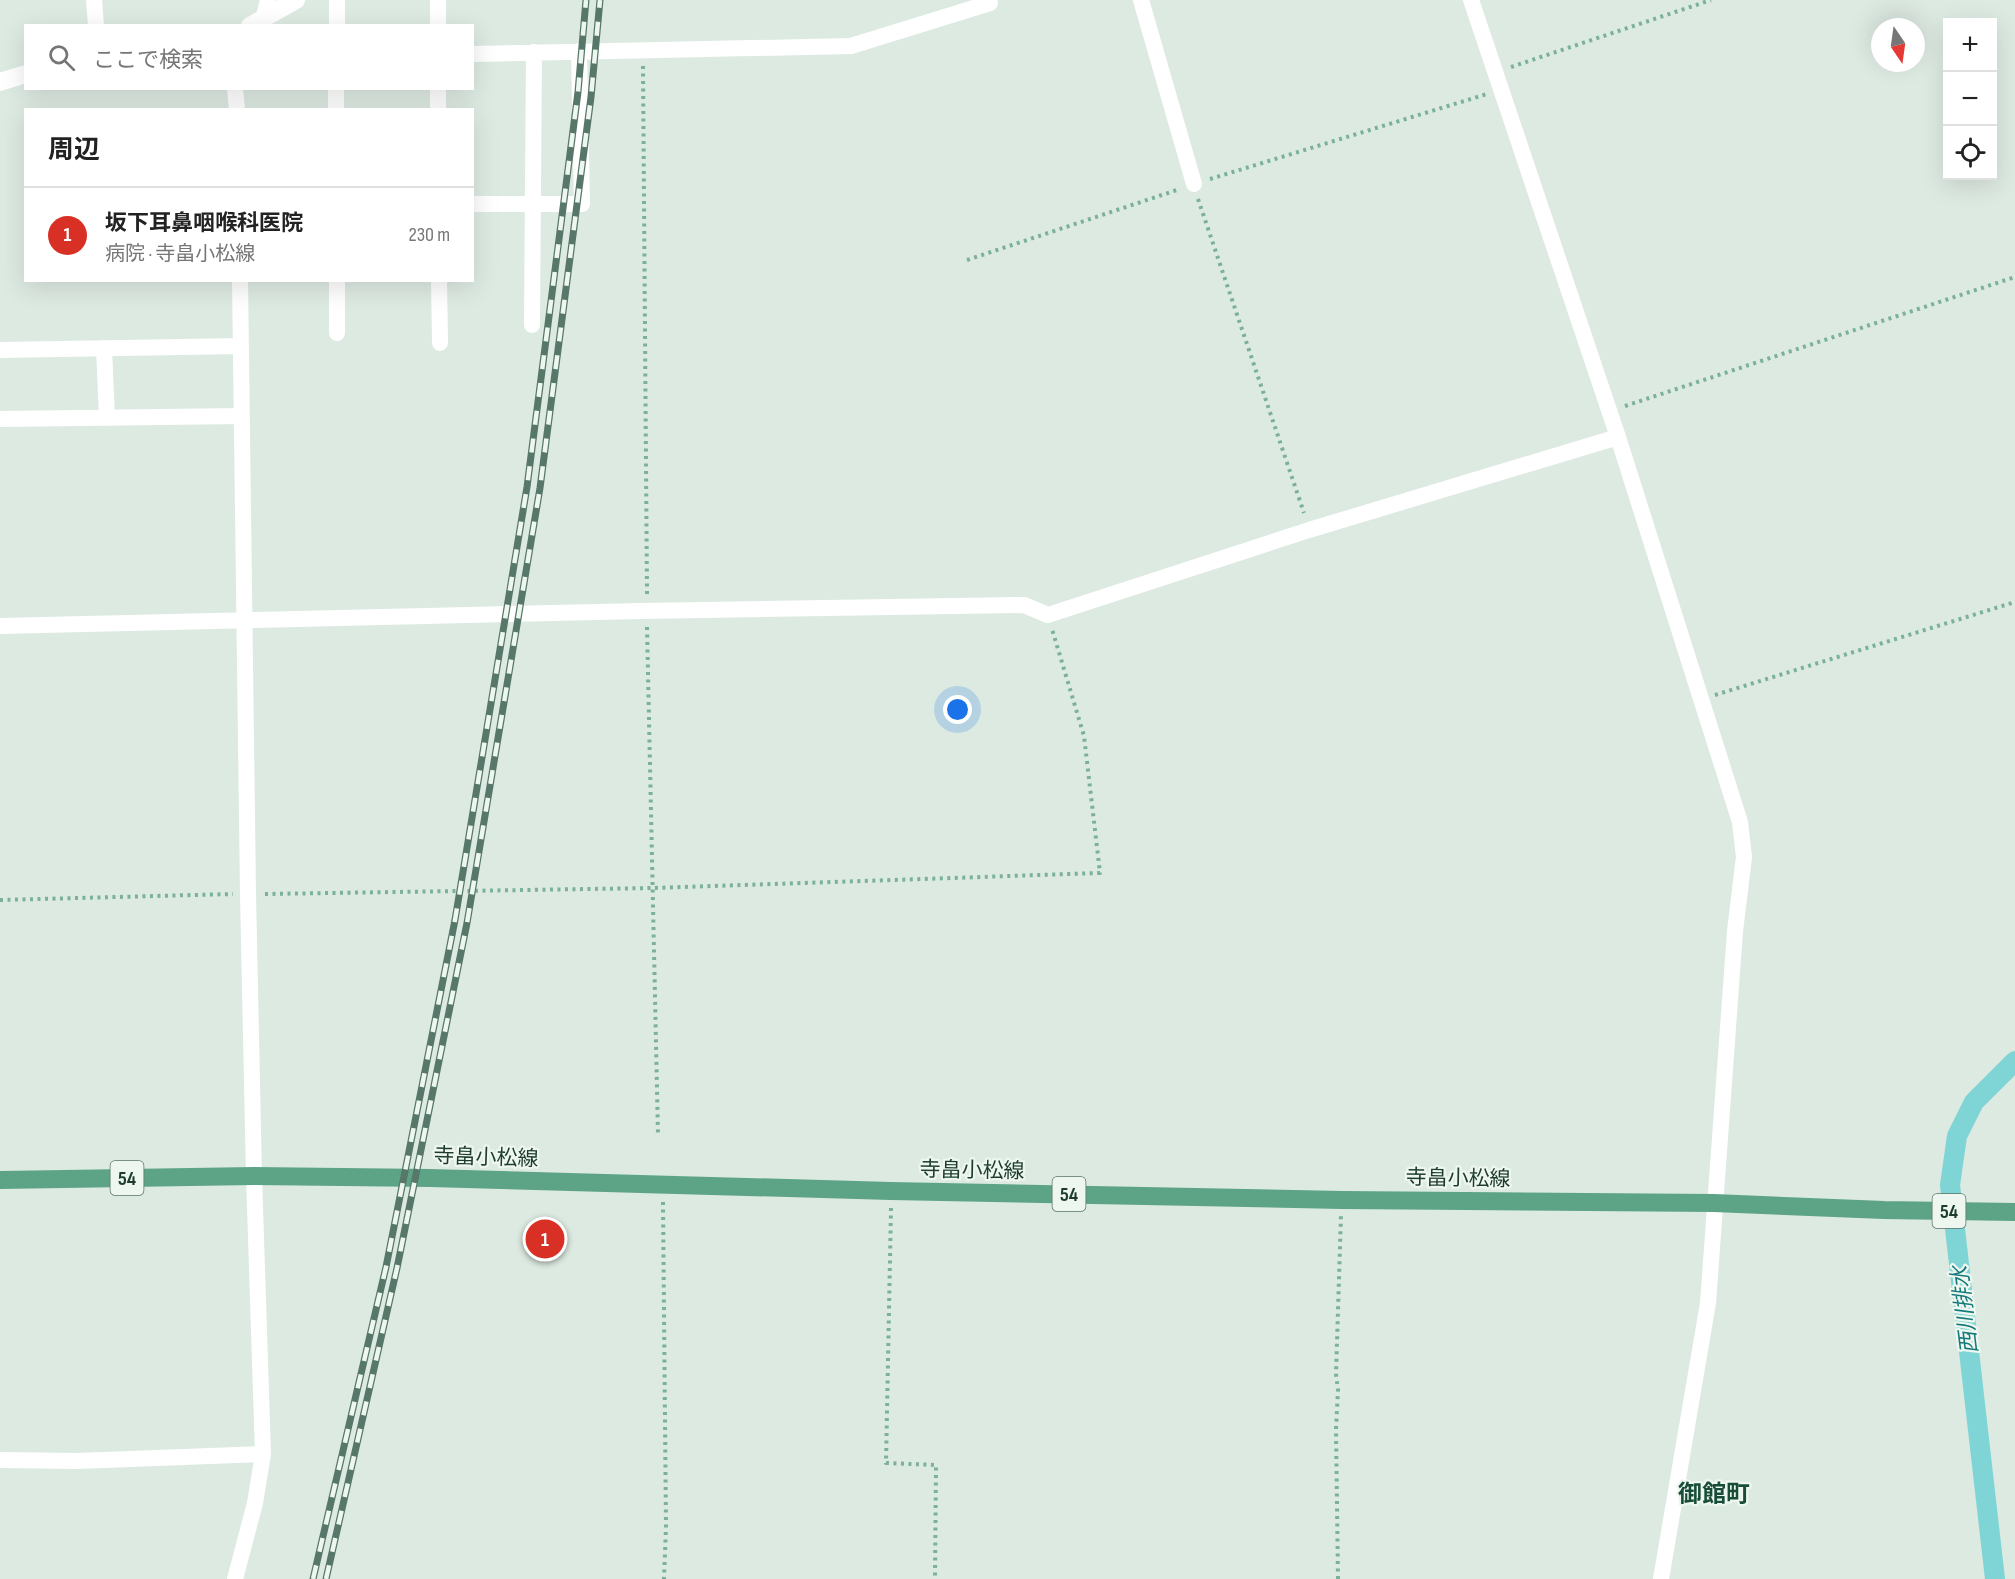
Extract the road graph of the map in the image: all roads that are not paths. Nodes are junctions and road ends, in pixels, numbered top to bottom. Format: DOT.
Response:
graph roads {
  1 [pos="94,0"];
  2 [pos="296,0"];
  3 [pos="337,0"];
  4 [pos="438,0"];
  5 [pos="1141,0"];
  6 [pos="1472,0"];
  7 [pos="994,1"];
  8 [pos="261,14"];
  9 [pos="96,24"];
  10 [pos="336,24"];
  11 [pos="438,24"];
  12 [pos="579,51"];
  13 [pos="534,52"];
  14 [pos="474,54"];
  15 [pos="24,75"];
  16 [pos="0,82"];
  17 [pos="235,90"];
  18 [pos="336,90"];
  19 [pos="438,90"];
  20 [pos="237,108"];
  21 [pos="336,108"];
  22 [pos="438,108"];
  23 [pos="1194,184"];
  24 [pos="474,204"];
  25 [pos="533,204"];
  26 [pos="240,282"];
  27 [pos="337,282"];
  28 [pos="439,282"];
  29 [pos="532,325"];
  30 [pos="337,333"];
  31 [pos="440,343"];
  32 [pos="241,346"];
  33 [pos="104,348"];
  34 [pos="0,350"];
  35 [pos="242,416"];
  36 [pos="107,418"];
  37 [pos="0,419"];
  38 [pos="1618,437"];
  39 [pos="245,620"];
  40 [pos="0,626"];
  41 [pos="254,1176"];
  42 [pos="0,1180"];
  43 [pos="1714,1203"];
  44 [pos="2015,1212"];
  45 [pos="263,1454"];
  46 [pos="0,1460"];
  47 [pos="236,1579"];
  48 [pos="1661,1579"];
  1 -- 9 [label="street"];
  2 -- 8 [label="main road"];
  3 -- 10 [label="street"];
  4 -- 11 [label="street"];
  5 -- 23 [label="street"];
  6 -- 38 [label="street"];
  7 -- 12 [label="street"];
  12 -- 13 [label="street"];
  12 -- 25 [label="street"];
  13 -- 14 [label="street"];
  13 -- 25 [label="street"];
  15 -- 16 [label="main road"];
  17 -- 20 [label="street"];
  18 -- 21 [label="street"];
  19 -- 22 [label="street"];
  24 -- 25 [label="street"];
  25 -- 29 [label="street"];
  26 -- 32 [label="street"];
  27 -- 30 [label="street"];
  28 -- 31 [label="street"];
  32 -- 33 [label="street"];
  32 -- 35 [label="street"];
  33 -- 34 [label="street"];
  33 -- 36 [label="street"];
  35 -- 36 [label="street"];
  35 -- 39 [label="street"];
  36 -- 37 [label="street"];
  38 -- 39 [label="street"];
  38 -- 43 [label="street"];
  39 -- 40 [label="street"];
  39 -- 41 [label="street"];
  41 -- 42 [label="main road, 寺畠小松線 / 54"];
  41 -- 43 [label="main road, 寺畠小松線 / 54"];
  41 -- 45 [label="street"];
  43 -- 44 [label="main road, 寺畠小松線 / 54"];
  43 -- 48 [label="street"];
  45 -- 46 [label="street"];
  45 -- 47 [label="street"];
}
